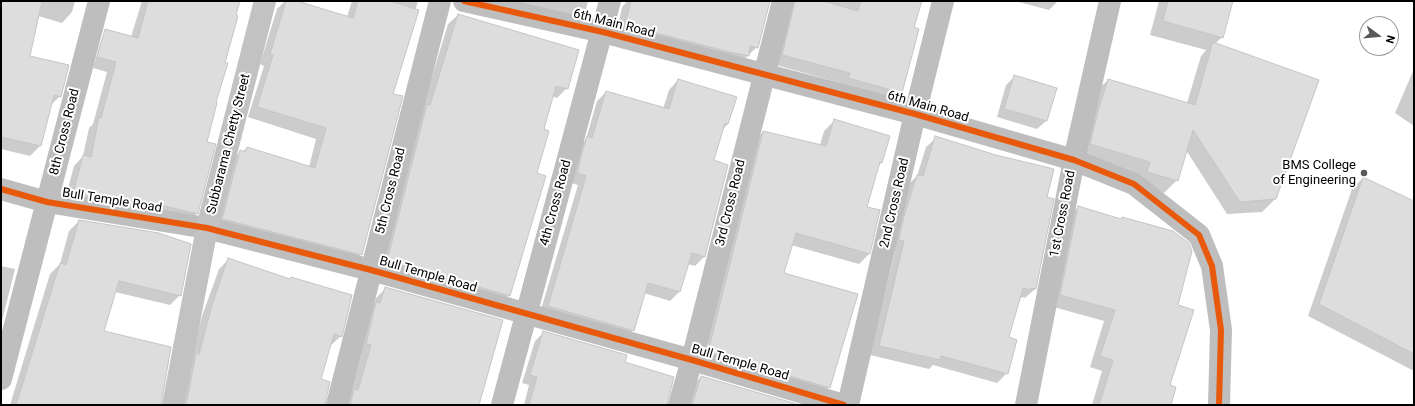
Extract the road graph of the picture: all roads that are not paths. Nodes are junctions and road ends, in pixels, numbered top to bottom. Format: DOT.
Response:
graph roads {
  1 [pos="99,1"];
  2 [pos="265,1"];
  3 [pos="440,1"];
  4 [pos="464,1"];
  5 [pos="610,1"];
  6 [pos="783,1"];
  7 [pos="944,1"];
  8 [pos="1110,1"];
  9 [pos="603,32"];
  10 [pos="764,74"];
  11 [pos="915,114"];
  12 [pos="1074,160"];
  13 [pos="1,189"];
  14 [pos="47,202"];
  15 [pos="207,228"];
  16 [pos="371,270"];
  17 [pos="526,314"];
  18 [pos="692,360"];
  19 [pos="1,379"];
  20 [pos="173,405"];
  21 [pos="337,405"];
  22 [pos="502,405"];
  23 [pos="679,405"];
  24 [pos="844,405"];
  25 [pos="848,405"];
  26 [pos="1026,405"];
  27 [pos="1219,405"];
  1 -- 14 [label="street, 8th Cross Road"];
  2 -- 15 [label="main road, Subbarama Chetty Street"];
  3 -- 16 [label="street, 5th Cross Road"];
  4 -- 9 [label="street, 6th Main Road"];
  5 -- 9 [label="street, 4th Cross Road"];
  6 -- 10 [label="street, 3rd Cross Road"];
  7 -- 11 [label="street, 2nd Cross Road"];
  8 -- 12 [label="street, 1st Cross Road"];
  9 -- 10 [label="street, 6th Main Road"];
  9 -- 17 [label="street, 4th Cross Road"];
  10 -- 11 [label="street, 6th Main Road"];
  10 -- 18 [label="street, 3rd Cross Road"];
  11 -- 12 [label="street, 6th Main Road"];
  11 -- 25 [label="street, 2nd Cross Road"];
  12 -- 26 [label="street, 1st Cross Road"];
  12 -- 27 [label="street, 6th Main Road"];
  13 -- 14 [label="street, Bull Temple Road"];
  14 -- 15 [label="street, Bull Temple Road"];
  14 -- 19 [label="street, 8th Cross Road"];
  15 -- 16 [label="street, Bull Temple Road"];
  15 -- 20 [label="main road, Subbarama Chetty Street"];
  16 -- 17 [label="street, Bull Temple Road"];
  16 -- 21 [label="street, 5th Cross Road"];
  17 -- 18 [label="street, Bull Temple Road"];
  17 -- 22 [label="street, 4th Cross Road"];
  18 -- 23 [label="street, 3rd Cross Road"];
  18 -- 24 [label="street, Bull Temple Road"];
}
